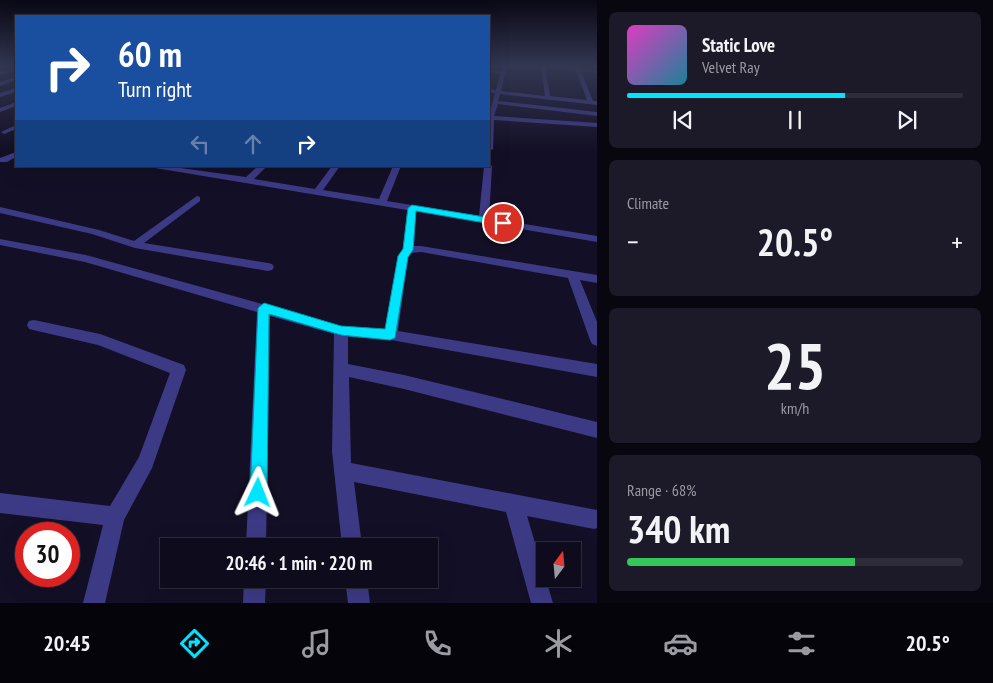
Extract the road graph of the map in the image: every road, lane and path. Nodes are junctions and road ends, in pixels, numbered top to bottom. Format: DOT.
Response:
graph roads {
  1 [pos="497,94"];
  2 [pos="516,94"];
  3 [pos="548,94"];
  4 [pos="548,98"];
  5 [pos="495,102"];
  6 [pos="594,103"];
  7 [pos="15,104"];
  8 [pos="0,110"];
  9 [pos="597,114"];
  10 [pos="490,118"];
  11 [pos="597,125"];
  12 [pos="15,127"];
  13 [pos="4,132"];
  14 [pos="15,154"];
  15 [pos="0,160"];
  16 [pos="155,167"];
  17 [pos="262,167"];
  18 [pos="335,167"];
  19 [pos="397,167"];
  20 [pos="488,167"];
  21 [pos="248,180"];
  22 [pos="317,192"];
  23 [pos="197,199"];
  24 [pos="382,202"];
  25 [pos="412,208"];
  26 [pos="0,210"];
  27 [pos="484,220"];
  28 [pos="597,239"];
  29 [pos="0,242"];
  30 [pos="135,245"];
  31 [pos="408,250"];
  32 [pos="268,267"];
  33 [pos="572,274"];
  34 [pos="597,279"];
  35 [pos="264,308"];
  36 [pos="34,324"];
  37 [pos="341,331"];
  38 [pos="390,335"];
  39 [pos="597,340"];
  40 [pos="341,369"];
  41 [pos="597,371"];
  42 [pos="597,430"];
  43 [pos="344,471"];
  44 [pos="0,503"];
  45 [pos="514,504"];
  46 [pos="115,518"];
  47 [pos="594,519"];
  48 [pos="256,538"];
  49 [pos="351,538"];
  50 [pos="255,588"];
  51 [pos="357,588"];
  52 [pos="94,603"];
  53 [pos="254,603"];
  54 [pos="358,603"];
  55 [pos="542,603"];
  1 -- 5 [label="street"];
  2 -- 4 [label="street"];
  3 -- 4 [label="street"];
  4 -- 6 [label="street"];
  5 -- 9 [label="street"];
  5 -- 10 [label="street"];
  7 -- 8 [label="street"];
  10 -- 11 [label="street"];
  12 -- 13 [label="street"];
  14 -- 15 [label="street"];
  16 -- 21 [label="street"];
  17 -- 21 [label="street"];
  18 -- 22 [label="street"];
  19 -- 24 [label="street"];
  20 -- 27 [label="street"];
  21 -- 22 [label="street"];
  22 -- 24 [label="street"];
  23 -- 30 [label="street"];
  24 -- 25 [label="street"];
  25 -- 27 [label="street"];
  25 -- 31 [label="street"];
  26 -- 30 [label="street"];
  27 -- 28 [label="street"];
  29 -- 35 [label="street"];
  30 -- 32 [label="street"];
  31 -- 33 [label="street"];
  31 -- 38 [label="street"];
  33 -- 34 [label="street"];
  33 -- 39 [label="street"];
  35 -- 37 [label="street"];
  35 -- 48 [label="street"];
  36 -- 46 [label="street"];
  37 -- 38 [label="street"];
  37 -- 40 [label="street"];
  38 -- 41 [label="street"];
  40 -- 42 [label="street"];
  40 -- 43 [label="street"];
  43 -- 45 [label="street"];
  43 -- 49 [label="street"];
  44 -- 46 [label="street"];
  45 -- 47 [label="street"];
  45 -- 55 [label="street"];
  46 -- 52 [label="street"];
  50 -- 53 [label="street"];
  51 -- 54 [label="street"];
}
